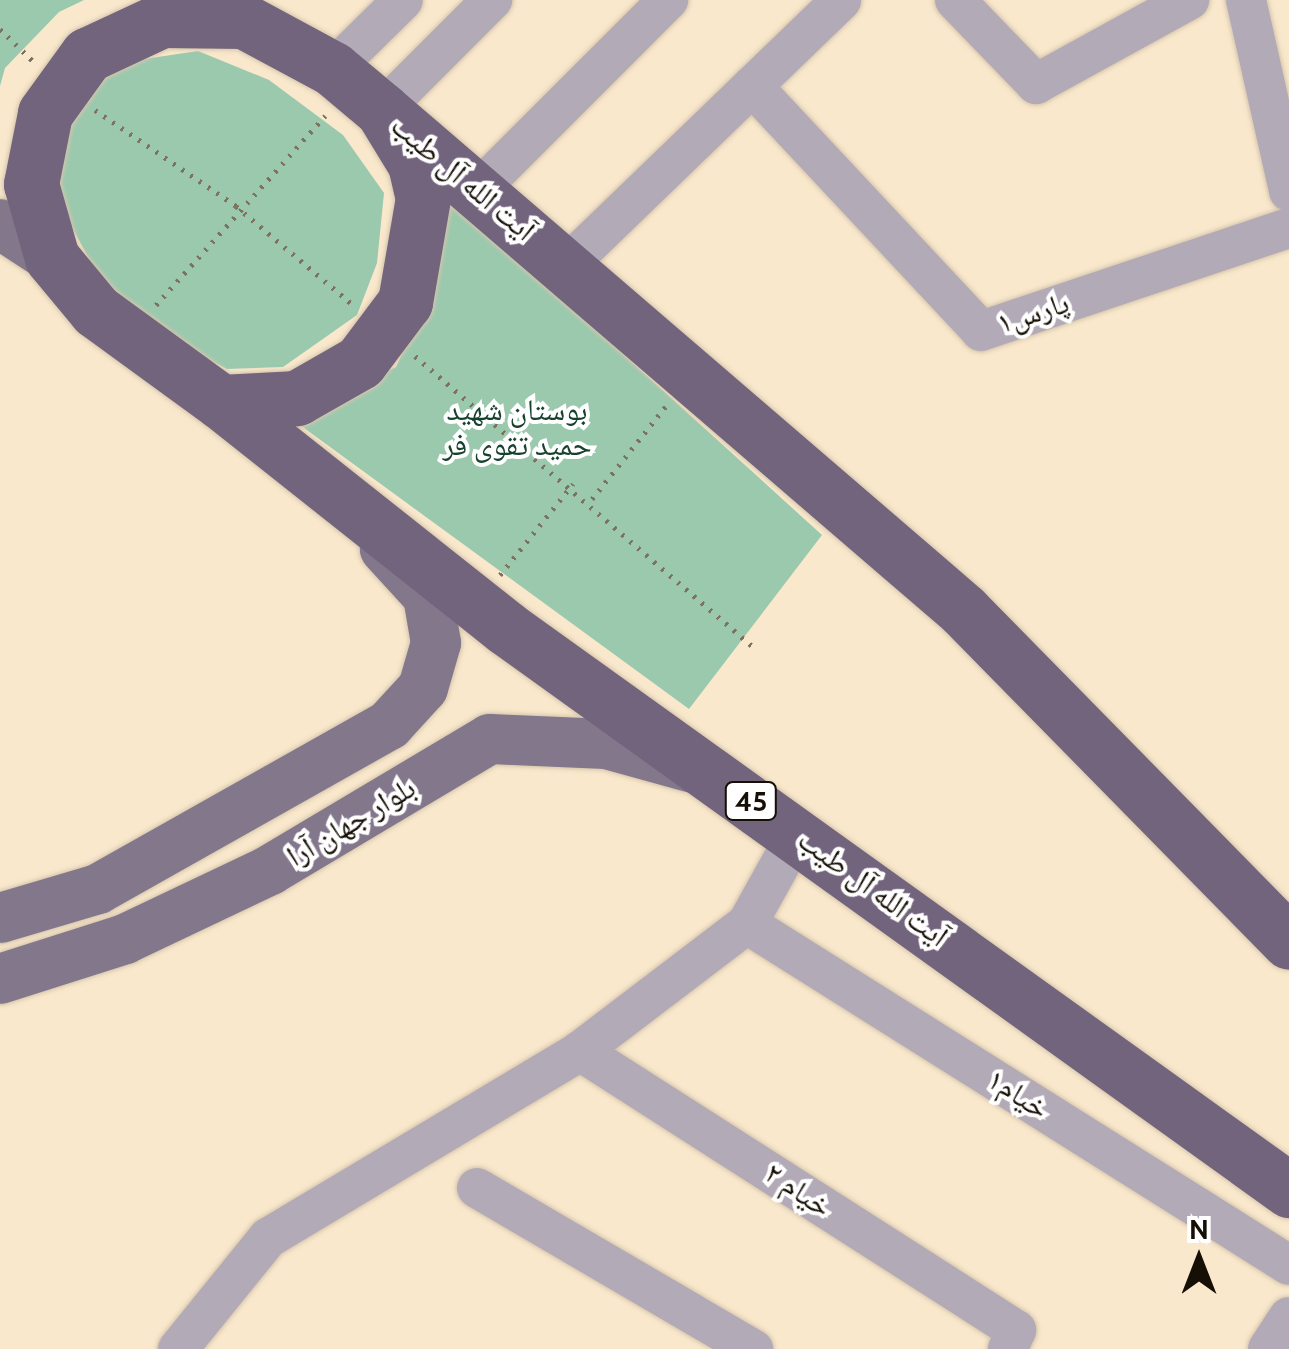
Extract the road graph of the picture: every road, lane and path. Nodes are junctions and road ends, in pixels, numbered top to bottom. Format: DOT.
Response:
graph roads {
  1 [pos="259,0"];
  2 [pos="403,0"];
  3 [pos="492,0"];
  4 [pos="668,0"];
  5 [pos="841,0"];
  6 [pos="955,0"];
  7 [pos="1189,0"];
  8 [pos="1246,0"];
  9 [pos="752,86"];
  10 [pos="356,88"];
  11 [pos="1289,191"];
  12 [pos="476,192"];
  13 [pos="0,224"];
  14 [pos="1289,228"];
  15 [pos="52,258"];
  16 [pos="567,265"];
  17 [pos="128,338"];
  18 [pos="692,372"];
  19 [pos="221,402"];
  20 [pos="573,484"];
  21 [pos="591,500"];
  22 [pos="352,512"];
  23 [pos="476,605"];
  24 [pos="710,772"];
  25 [pos="797,834"];
  26 [pos="0,918"];
  27 [pos="747,924"];
  28 [pos="1289,942"];
  29 [pos="0,979"];
  30 [pos="580,1051"];
  31 [pos="478,1188"];
  32 [pos="1289,1190"];
  33 [pos="1289,1265"];
  34 [pos="1289,1317"];
  35 [pos="1012,1339"];
  36 [pos="178,1349"];
  37 [pos="753,1349"];
  38 [pos="1268,1349"];
  1 -- 10 [label="main road, آیت الله آل طیب"];
  2 -- 10 [label="street"];
  3 -- 10 [label="street"];
  4 -- 12 [label="street"];
  5 -- 9 [label="street"];
  6 -- 7 [label="street"];
  8 -- 11 [label="street"];
  9 -- 14 [label="street, پارس۱"];
  9 -- 16 [label="street"];
  10 -- 12 [label="highway, آیت الله آل طیب"];
  10 -- 15 [label="highway"];
  10 -- 17 [label="path"];
  10 -- 19 [label="highway"];
  12 -- 16 [label="highway, آیت الله آل طیب"];
  13 -- 15 [label="main road"];
  15 -- 17 [label="highway, آیت الله آل طیب"];
  16 -- 18 [label="highway, آیت الله آل طیب"];
  17 -- 19 [label="highway, آیت الله آل طیب"];
  18 -- 21 [label="path"];
  18 -- 28 [label="highway, آیت الله آل طیب"];
  19 -- 22 [label="highway, آیت الله آل طیب / 45"];
  20 -- 23 [label="path"];
  22 -- 23 [label="highway, آیت الله آل طیب / 45"];
  22 -- 26 [label="main road"];
  23 -- 24 [label="highway, آیت الله آل طیب / 45"];
  24 -- 25 [label="highway, آیت الله آل طیب / 45"];
  24 -- 29 [label="main road, بلوار جهان آرا"];
  25 -- 27 [label="street"];
  25 -- 32 [label="highway, آیت الله آل طیب / 45"];
  27 -- 30 [label="street"];
  27 -- 33 [label="street, خیام۱"];
  30 -- 35 [label="street, خیام ۲"];
  30 -- 36 [label="street"];
  31 -- 37 [label="street"];
  34 -- 38 [label="street"];
}
